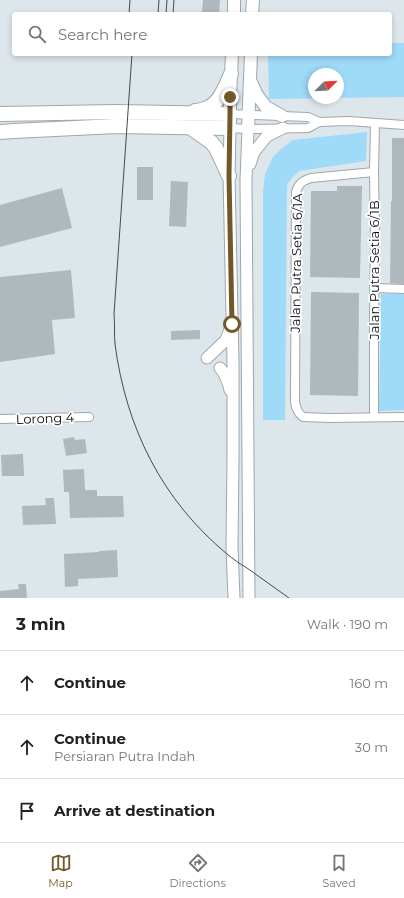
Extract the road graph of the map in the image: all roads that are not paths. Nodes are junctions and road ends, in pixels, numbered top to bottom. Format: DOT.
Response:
graph roads {
  1 [pos="234,0"];
  2 [pos="253,0"];
  3 [pos="234,12"];
  4 [pos="252,12"];
  5 [pos="232,56"];
  6 [pos="251,56"];
  7 [pos="231,74"];
  8 [pos="250,79"];
  9 [pos="187,113"];
  10 [pos="0,114"];
  11 [pos="248,115"];
  12 [pos="282,116"];
  13 [pos="230,121"];
  14 [pos="319,122"];
  15 [pos="375,123"];
  16 [pos="404,125"];
  17 [pos="191,128"];
  18 [pos="283,128"];
  19 [pos="248,129"];
  20 [pos="0,132"];
  21 [pos="374,172"];
  22 [pos="229,176"];
  23 [pos="246,180"];
  24 [pos="374,288"];
  25 [pos="404,289"];
  26 [pos="232,324"];
  27 [pos="248,345"];
  28 [pos="207,358"];
  29 [pos="233,362"];
  30 [pos="220,368"];
  31 [pos="248,381"];
  32 [pos="233,398"];
  33 [pos="89,416"];
  34 [pos="374,417"];
  35 [pos="404,417"];
  36 [pos="0,419"];
  37 [pos="249,542"];
  38 [pos="232,547"];
  39 [pos="226,598"];
  40 [pos="234,598"];
  41 [pos="249,598"];
  42 [pos="256,598"];
  1 -- 3 [label="main road"];
  2 -- 4 [label="main road"];
  5 -- 7 [label="main road"];
  6 -- 8 [label="main road"];
  7 -- 9 [label="highway"];
  7 -- 13 [label="main road"];
  8 -- 11 [label="main road"];
  8 -- 12 [label="main road"];
  9 -- 10 [label="highway"];
  9 -- 13 [label="highway"];
  11 -- 12 [label="street"];
  11 -- 13 [label="street"];
  11 -- 19 [label="main road"];
  12 -- 14 [label="street"];
  13 -- 17 [label="highway"];
  13 -- 19 [label="street"];
  13 -- 22 [label="main road"];
  14 -- 15 [label="street"];
  14 -- 18 [label="street"];
  15 -- 16 [label="street"];
  15 -- 21 [label="street, Jalan Putra Setia 6/1B"];
  17 -- 20 [label="highway"];
  17 -- 22 [label="highway"];
  18 -- 19 [label="street"];
  18 -- 23 [label="main road"];
  19 -- 23 [label="main road"];
  21 -- 24 [label="street, Jalan Putra Setia 6/1B"];
  21 -- 34 [label="street, Jalan Putra Setia 6/1A"];
  22 -- 26 [label="main road"];
  23 -- 27 [label="main road"];
  24 -- 25 [label="street"];
  24 -- 34 [label="street, Jalan Putra Setia 6/1B"];
  26 -- 28 [label="main road"];
  26 -- 29 [label="main road"];
  27 -- 29 [label="main road"];
  27 -- 31 [label="main road"];
  29 -- 31 [label="main road"];
  29 -- 32 [label="main road"];
  30 -- 32 [label="main road"];
  31 -- 37 [label="main road"];
  32 -- 38 [label="main road"];
  33 -- 36 [label="street, Lorong 4"];
  34 -- 35 [label="street"];
  37 -- 41 [label="main road"];
  37 -- 42 [label="main road"];
  38 -- 39 [label="main road"];
  38 -- 40 [label="main road"];
}
